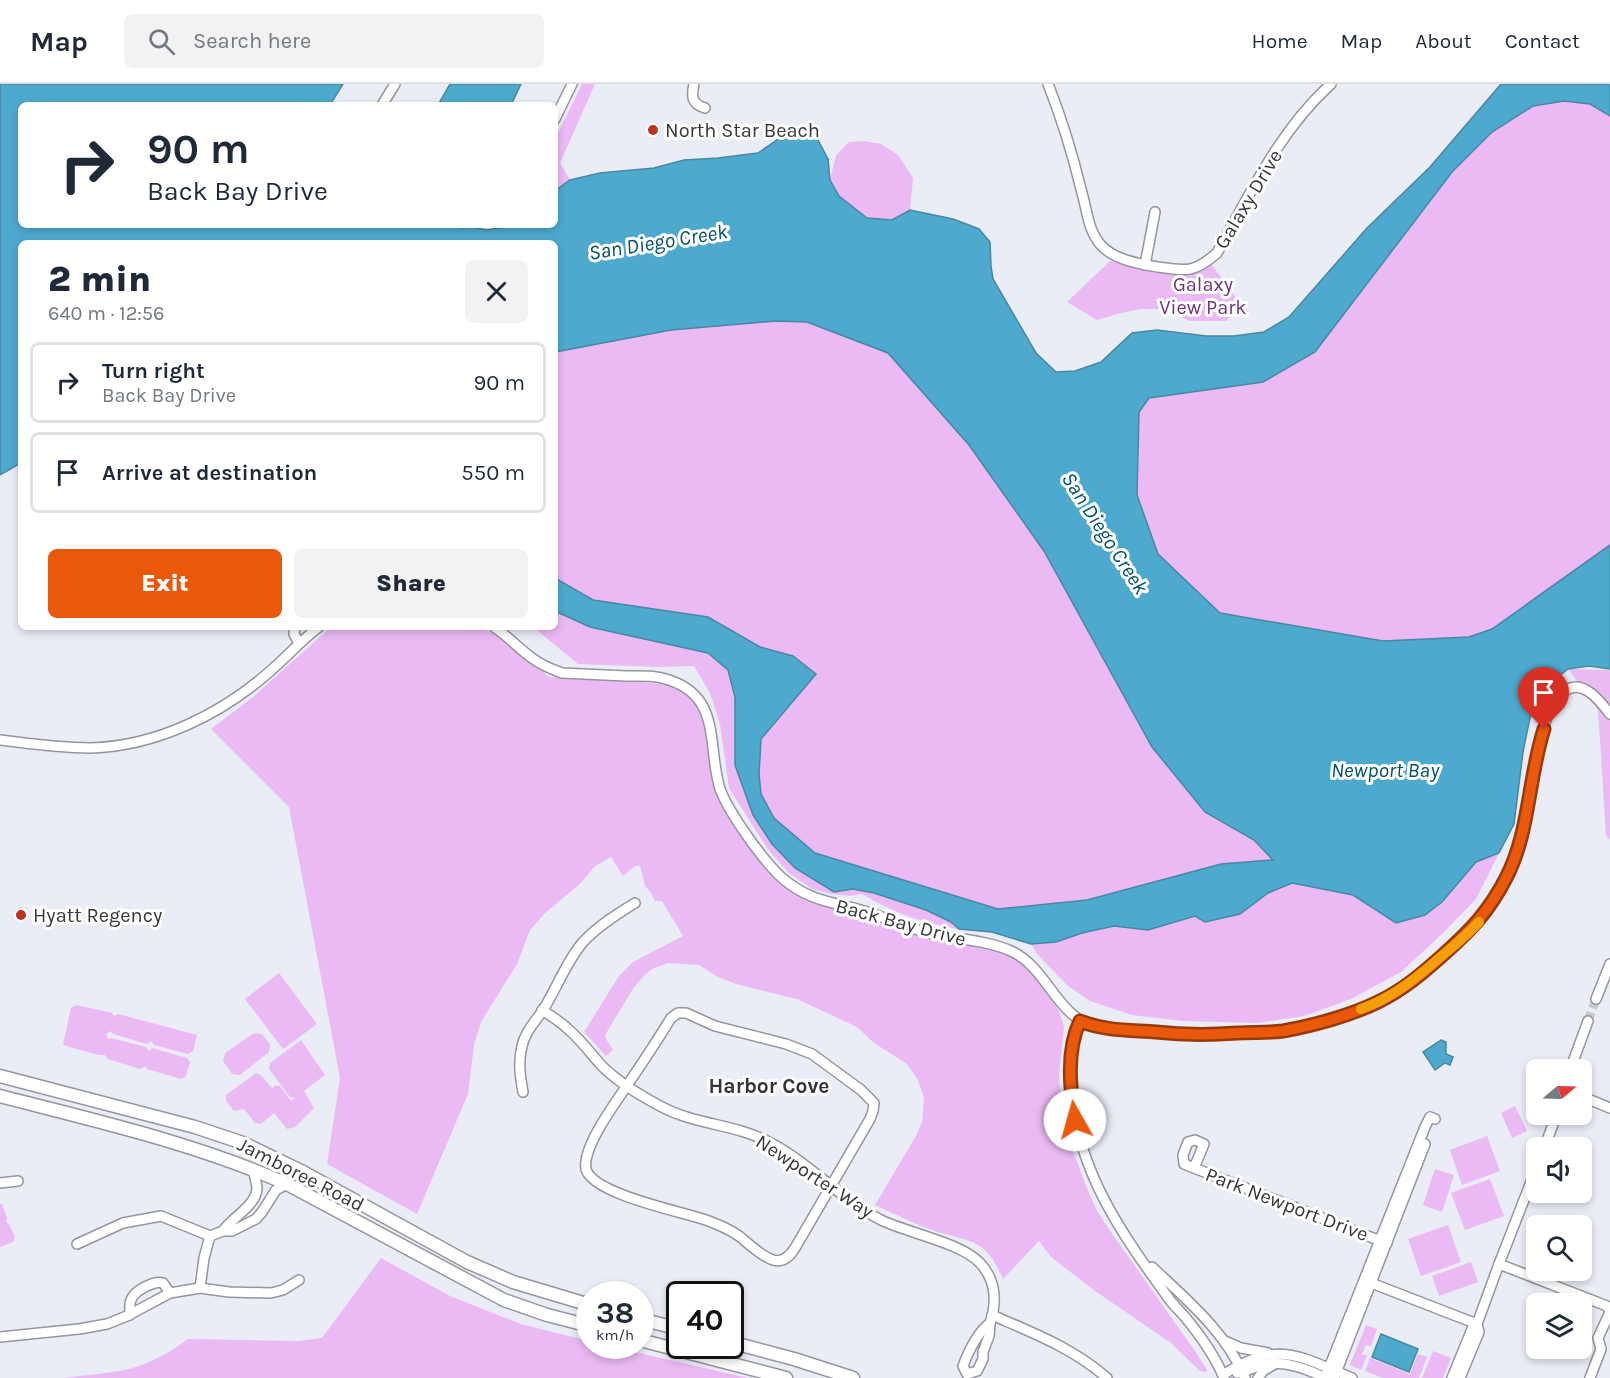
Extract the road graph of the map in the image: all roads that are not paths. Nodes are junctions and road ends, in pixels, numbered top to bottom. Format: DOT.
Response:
graph roads {
  1 [pos="395,84"];
  2 [pos="572,84"];
  3 [pos="694,84"];
  4 [pos="1048,84"];
  5 [pos="1332,84"];
  6 [pos="384,102"];
  7 [pos="705,108"];
  8 [pos="558,113"];
  9 [pos="1155,212"];
  10 [pos="1145,265"];
  11 [pos="295,630"];
  12 [pos="315,630"];
  13 [pos="498,630"];
  14 [pos="298,643"];
  15 [pos="1610,714"];
  16 [pos="0,740"];
  17 [pos="635,903"];
  18 [pos="1610,964"];
  19 [pos="1596,999"];
  20 [pos="542,1010"];
  21 [pos="1080,1021"];
  22 [pos="1588,1021"];
  23 [pos="1574,1059"];
  24 [pos="0,1076"];
  25 [pos="627,1086"];
  26 [pos="523,1092"];
  27 [pos="0,1096"];
  28 [pos="1592,1101"];
  29 [pos="1610,1108"];
  30 [pos="1194,1168"];
  31 [pos="254,1169"];
  32 [pos="18,1180"];
  33 [pos="0,1183"];
  34 [pos="286,1184"];
  35 [pos="831,1187"];
  36 [pos="1526,1194"];
  37 [pos="250,1204"];
  38 [pos="262,1212"];
  39 [pos="223,1231"];
  40 [pos="210,1236"];
  41 [pos="1383,1242"];
  42 [pos="77,1244"];
  43 [pos="1137,1252"];
  44 [pos="1498,1264"];
  45 [pos="299,1280"];
  46 [pos="1367,1282"];
  47 [pos="200,1287"];
  48 [pos="170,1293"];
  49 [pos="576,1301"];
  50 [pos="1609,1309"];
  51 [pos="130,1315"];
  52 [pos="991,1319"];
  53 [pos="576,1322"];
  54 [pos="1477,1324"];
  55 [pos="0,1337"];
  56 [pos="1223,1340"];
  57 [pos="654,1344"];
  58 [pos="744,1346"];
  59 [pos="973,1347"];
  60 [pos="982,1352"];
  61 [pos="1273,1359"];
  62 [pos="1242,1372"];
  63 [pos="1330,1375"];
  64 [pos="966,1376"];
  65 [pos="1224,1376"];
  66 [pos="786,1378"];
  67 [pos="853,1378"];
  68 [pos="1107,1378"];
  69 [pos="1258,1378"];
  70 [pos="1352,1378"];
  71 [pos="1452,1378"];
  72 [pos="1460,1378"];
  73 [pos="1590,1378"];
  1 -- 6 [label="street"];
  2 -- 8 [label="street"];
  3 -- 7 [label="street"];
  4 -- 10 [label="street, Galaxy Drive"];
  5 -- 10 [label="street, Galaxy Drive"];
  9 -- 10 [label="street"];
  11 -- 14 [label="street"];
  12 -- 14 [label="street"];
  13 -- 21 [label="street, Back Bay Drive"];
  14 -- 16 [label="street"];
  15 -- 21 [label="street, Back Bay Drive"];
  17 -- 20 [label="street"];
  18 -- 19 [label="street"];
  20 -- 25 [label="street, Newporter Way"];
  20 -- 26 [label="street"];
  21 -- 43 [label="street"];
  22 -- 23 [label="street"];
  24 -- 49 [label="main road, Jamboree Road"];
  25 -- 35 [label="street, Newporter Way"];
  25 -- 35 [label="street"];
  25 -- 35 [label="street"];
  27 -- 31 [label="main road, Jamboree Road"];
  28 -- 29 [label="street"];
  30 -- 41 [label="street, Park Newport Drive"];
  31 -- 34 [label="main road, Jamboree Road"];
  31 -- 37 [label="street"];
  32 -- 33 [label="street"];
  34 -- 38 [label="street"];
  34 -- 53 [label="main road, Jamboree Road"];
  35 -- 52 [label="street, Newporter Way"];
  36 -- 44 [label="street"];
  37 -- 38 [label="street"];
  37 -- 39 [label="street"];
  38 -- 39 [label="street"];
  39 -- 40 [label="street"];
  40 -- 42 [label="street"];
  40 -- 47 [label="street"];
  41 -- 41 [label="street, Park Newport Drive"];
  41 -- 46 [label="street, Park Newport Drive"];
  43 -- 56 [label="street"];
  43 -- 65 [label="street"];
  44 -- 50 [label="street"];
  44 -- 54 [label="street"];
  45 -- 47 [label="street"];
  46 -- 54 [label="street"];
  46 -- 63 [label="street, Park Newport Drive"];
  47 -- 48 [label="street"];
  48 -- 51 [label="street"];
  48 -- 51 [label="street"];
  50 -- 73 [label="street"];
  51 -- 55 [label="street"];
  52 -- 59 [label="street, Newporter Way"];
  52 -- 60 [label="street, Newporter Way"];
  52 -- 68 [label="street"];
  54 -- 71 [label="street"];
  54 -- 72 [label="street"];
  56 -- 61 [label="street"];
  56 -- 62 [label="street"];
  57 -- 66 [label="main road"];
  58 -- 67 [label="main road"];
  59 -- 60 [label="street"];
  59 -- 64 [label="street, Newporter Way"];
  60 -- 64 [label="street, Newporter Way"];
  61 -- 62 [label="street"];
  61 -- 63 [label="street"];
  61 -- 69 [label="street"];
  62 -- 65 [label="street"];
  63 -- 70 [label="street"];
}
